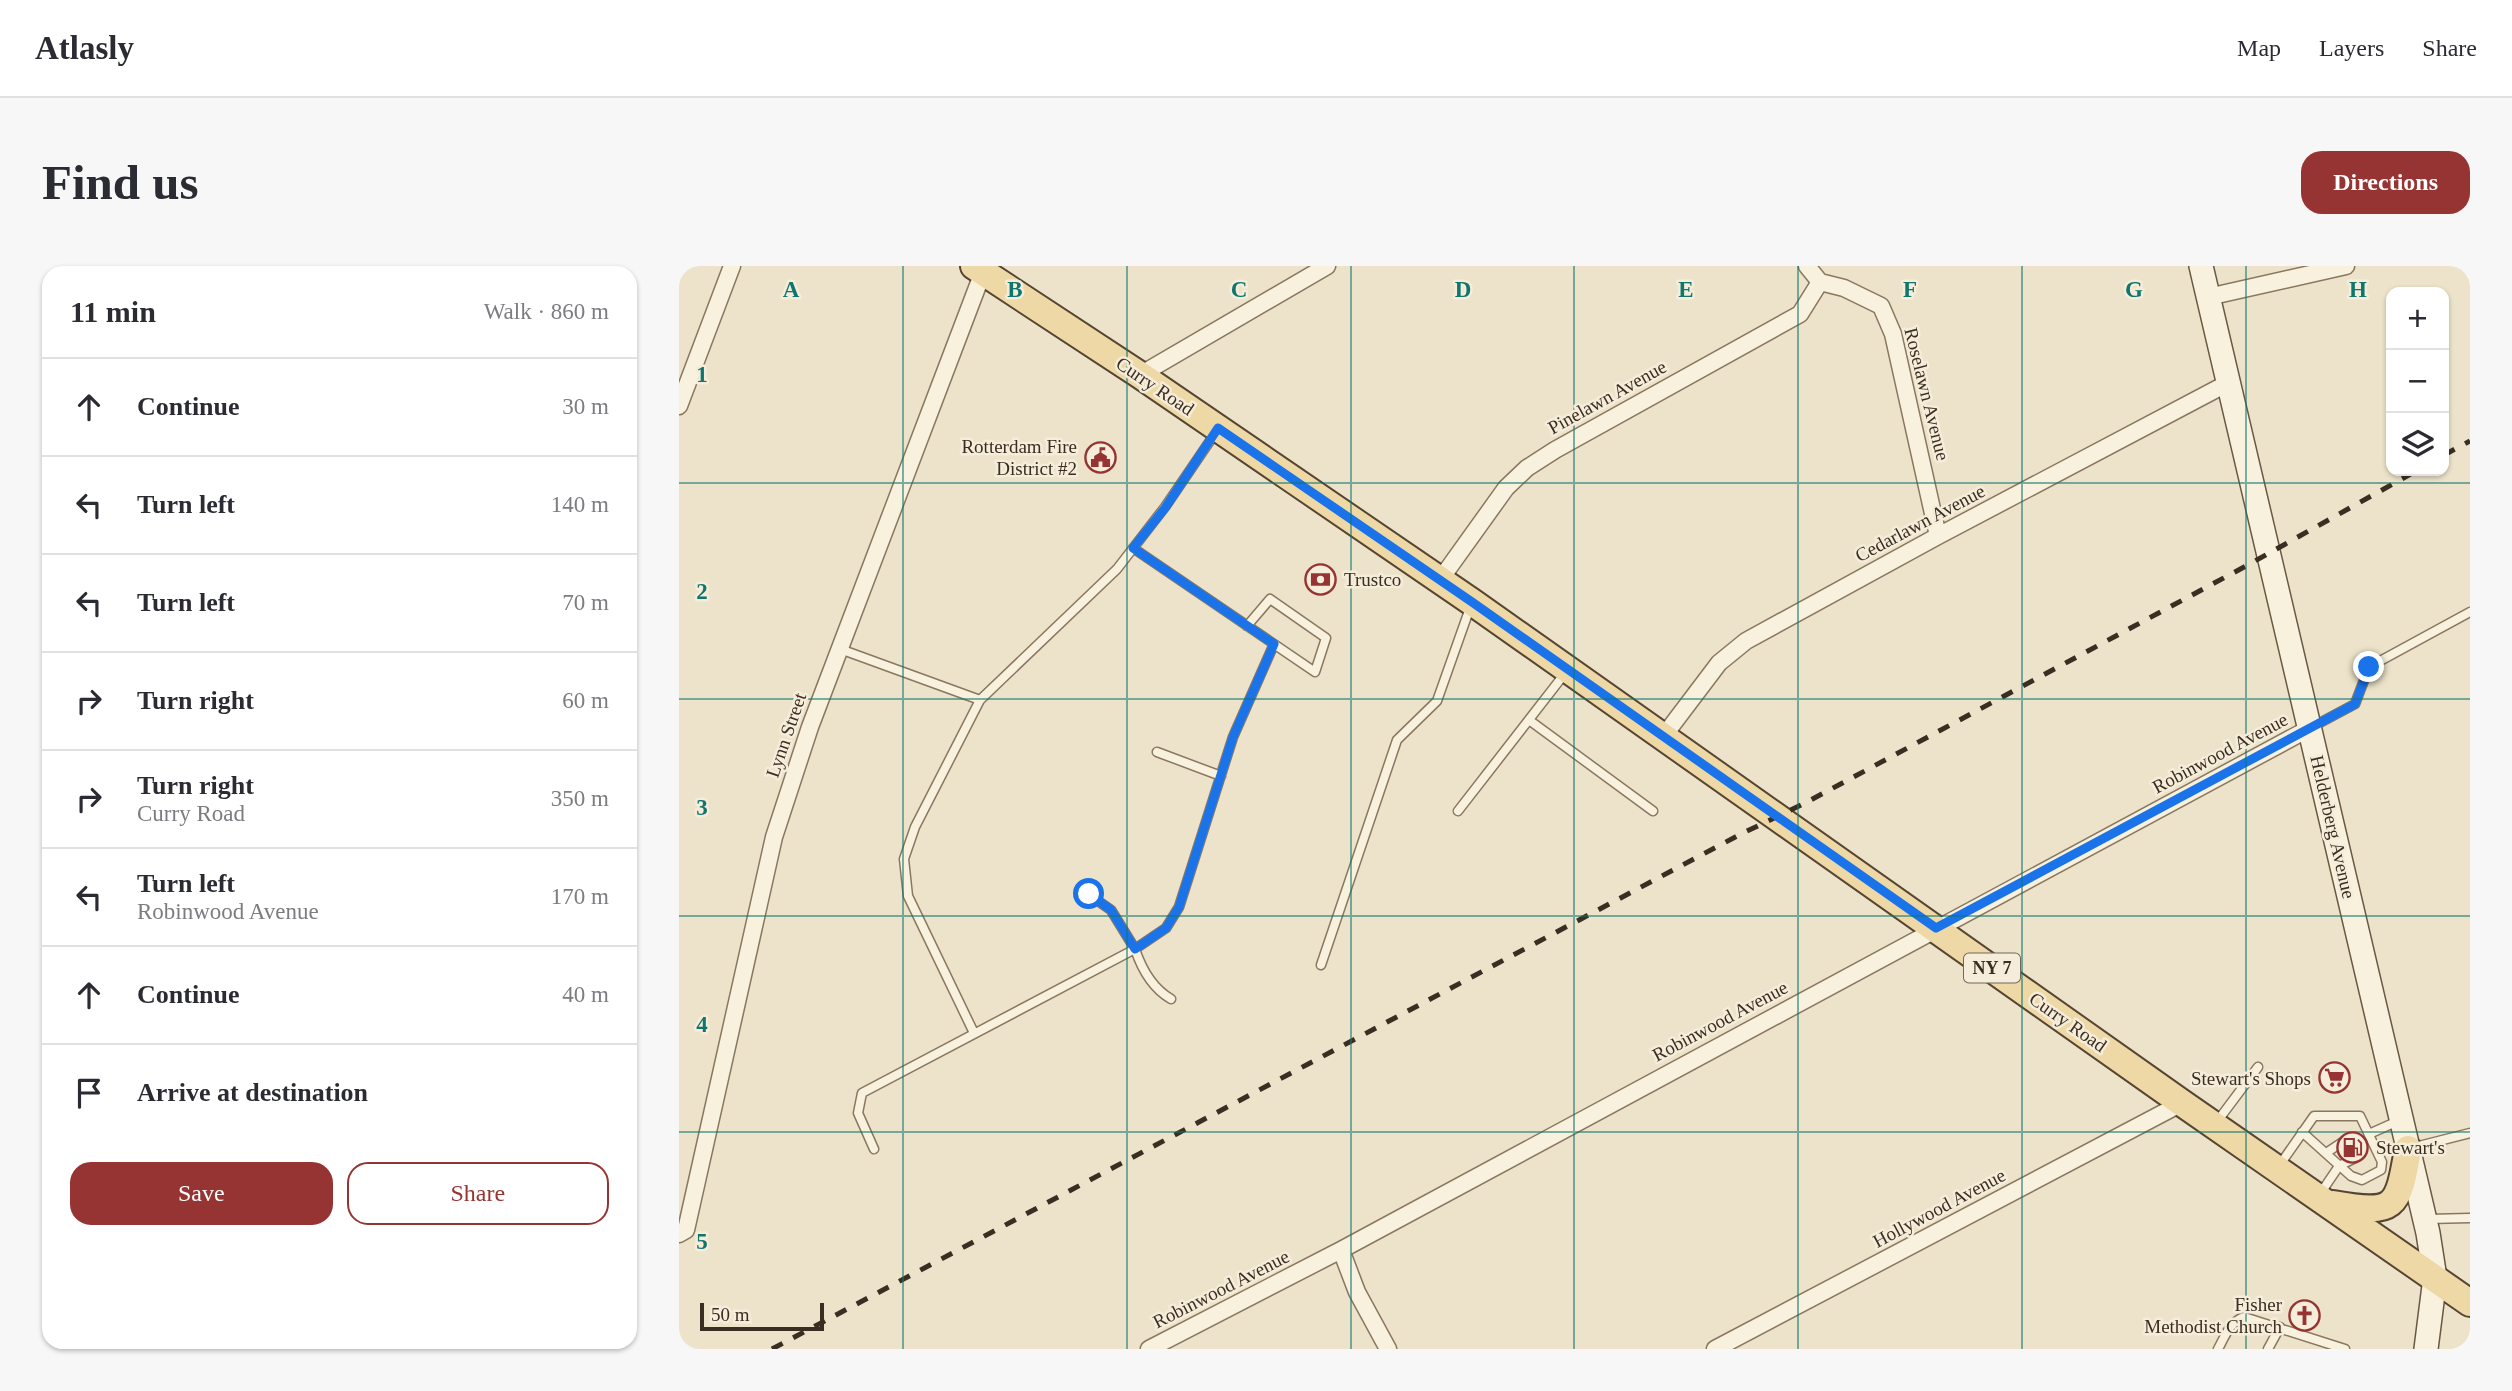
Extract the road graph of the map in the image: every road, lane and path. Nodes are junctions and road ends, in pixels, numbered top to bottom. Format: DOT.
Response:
graph roads {
  1 [pos="732,266"];
  2 [pos="1327,266"];
  3 [pos="1808,266"];
  4 [pos="2201,266"];
  5 [pos="2346,266"];
  6 [pos="979,269"];
  7 [pos="1820,282"];
  8 [pos="2208,297"];
  9 [pos="1140,375"];
  10 [pos="2228,383"];
  11 [pos="679,403"];
  12 [pos="1218,428"];
  13 [pos="1938,536"];
  14 [pos="1133,548"];
  15 [pos="1440,580"];
  16 [pos="1472,602"];
  17 [pos="2470,612"];
  18 [pos="1247,626"];
  19 [pos="1274,644"];
  20 [pos="840,649"];
  21 [pos="1567,670"];
  22 [pos="980,700"];
  23 [pos="1529,720"];
  24 [pos="2309,728"];
  25 [pos="1663,737"];
  26 [pos="1157,752"];
  27 [pos="1221,776"];
  28 [pos="1458,811"];
  29 [pos="1653,811"];
  30 [pos="1089,894"];
  31 [pos="1936,928"];
  32 [pos="1135,949"];
  33 [pos="1321,965"];
  34 [pos="1171,999"];
  35 [pos="974,1033"];
  36 [pos="2258,1067"];
  37 [pos="2182,1103"];
  38 [pos="2402,1120"];
  39 [pos="2215,1125"];
  40 [pos="2302,1132"];
  41 [pos="2364,1132"];
  42 [pos="2470,1133"];
  43 [pos="2344,1141"];
  44 [pos="874,1149"];
  45 [pos="2409,1149"];
  46 [pos="2326,1153"];
  47 [pos="2354,1158"];
  48 [pos="2339,1166"];
  49 [pos="2278,1169"];
  50 [pos="2324,1200"];
  51 [pos="2470,1218"];
  52 [pos="2425,1219"];
  53 [pos="682,1232"];
  54 [pos="1341,1250"];
  55 [pos="2435,1278"];
  56 [pos="2470,1303"];
  57 [pos="2280,1327"];
  58 [pos="2319,1345"];
  59 [pos="1149,1349"];
  60 [pos="1388,1349"];
  61 [pos="1715,1349"];
  62 [pos="2218,1349"];
  63 [pos="2268,1349"];
  64 [pos="2345,1349"];
  65 [pos="2426,1349"];
  1 -- 11 [label="street"];
  2 -- 9 [label="street"];
  3 -- 7 [label="street"];
  4 -- 8 [label="street, Helderberg Avenue"];
  5 -- 8 [label="street"];
  6 -- 9 [label="main road, Curry Road / NY 7"];
  6 -- 20 [label="street, Lynn Street"];
  7 -- 13 [label="street, Roselawn Avenue"];
  7 -- 15 [label="street, Pinelawn Avenue"];
  8 -- 10 [label="street, Helderberg Avenue"];
  9 -- 12 [label="main road, Curry Road / NY 7"];
  10 -- 13 [label="street, Cedarlawn Avenue"];
  10 -- 24 [label="street, Helderberg Avenue"];
  12 -- 14 [label="lane"];
  12 -- 15 [label="main road, Curry Road / NY 7"];
  13 -- 25 [label="street, Cedarlawn Avenue"];
  14 -- 18 [label="lane"];
  14 -- 22 [label="lane"];
  15 -- 16 [label="main road, Curry Road / NY 7"];
  16 -- 21 [label="main road, Curry Road / NY 7"];
  16 -- 33 [label="lane"];
  17 -- 24 [label="lane"];
  18 -- 19 [label="lane"];
  18 -- 19 [label="lane"];
  19 -- 27 [label="lane"];
  20 -- 22 [label="lane"];
  20 -- 53 [label="street, Lynn Street"];
  21 -- 23 [label="lane"];
  21 -- 25 [label="main road, Curry Road / NY 7"];
  22 -- 35 [label="lane"];
  23 -- 28 [label="lane"];
  23 -- 29 [label="lane"];
  24 -- 31 [label="street, Robinwood Avenue"];
  24 -- 38 [label="street, Helderberg Avenue"];
  25 -- 31 [label="main road, Curry Road / NY 7"];
  26 -- 27 [label="lane"];
  27 -- 32 [label="lane"];
  30 -- 32 [label="lane"];
  31 -- 37 [label="main road, Curry Road / NY 7"];
  31 -- 54 [label="street, Robinwood Avenue"];
  32 -- 34 [label="lane"];
  32 -- 35 [label="lane"];
  35 -- 44 [label="lane"];
  36 -- 39 [label="lane"];
  37 -- 39 [label="main road, Curry Road / NY 7"];
  37 -- 61 [label="street, Hollywood Avenue"];
  38 -- 41 [label="lane"];
  38 -- 45 [label="street, Helderberg Avenue"];
  39 -- 49 [label="main road, Curry Road / NY 7"];
  40 -- 41 [label="lane"];
  40 -- 46 [label="lane"];
  40 -- 49 [label="lane"];
  41 -- 48 [label="lane"];
  42 -- 45 [label="lane"];
  43 -- 46 [label="lane"];
  45 -- 50 [label="main road"];
  45 -- 52 [label="street, Helderberg Avenue"];
  46 -- 48 [label="lane"];
  47 -- 48 [label="lane"];
  48 -- 50 [label="lane"];
  49 -- 50 [label="main road, Curry Road / NY 7"];
  50 -- 55 [label="main road, Curry Road / NY 7"];
  51 -- 52 [label="lane"];
  52 -- 55 [label="street, Helderberg Avenue"];
  54 -- 59 [label="street, Robinwood Avenue"];
  54 -- 60 [label="street"];
  55 -- 56 [label="main road, Curry Road / NY 7"];
  55 -- 65 [label="street, Helderberg Avenue"];
  57 -- 58 [label="lane"];
  57 -- 62 [label="lane"];
  57 -- 63 [label="lane"];
  58 -- 64 [label="lane"];
}
